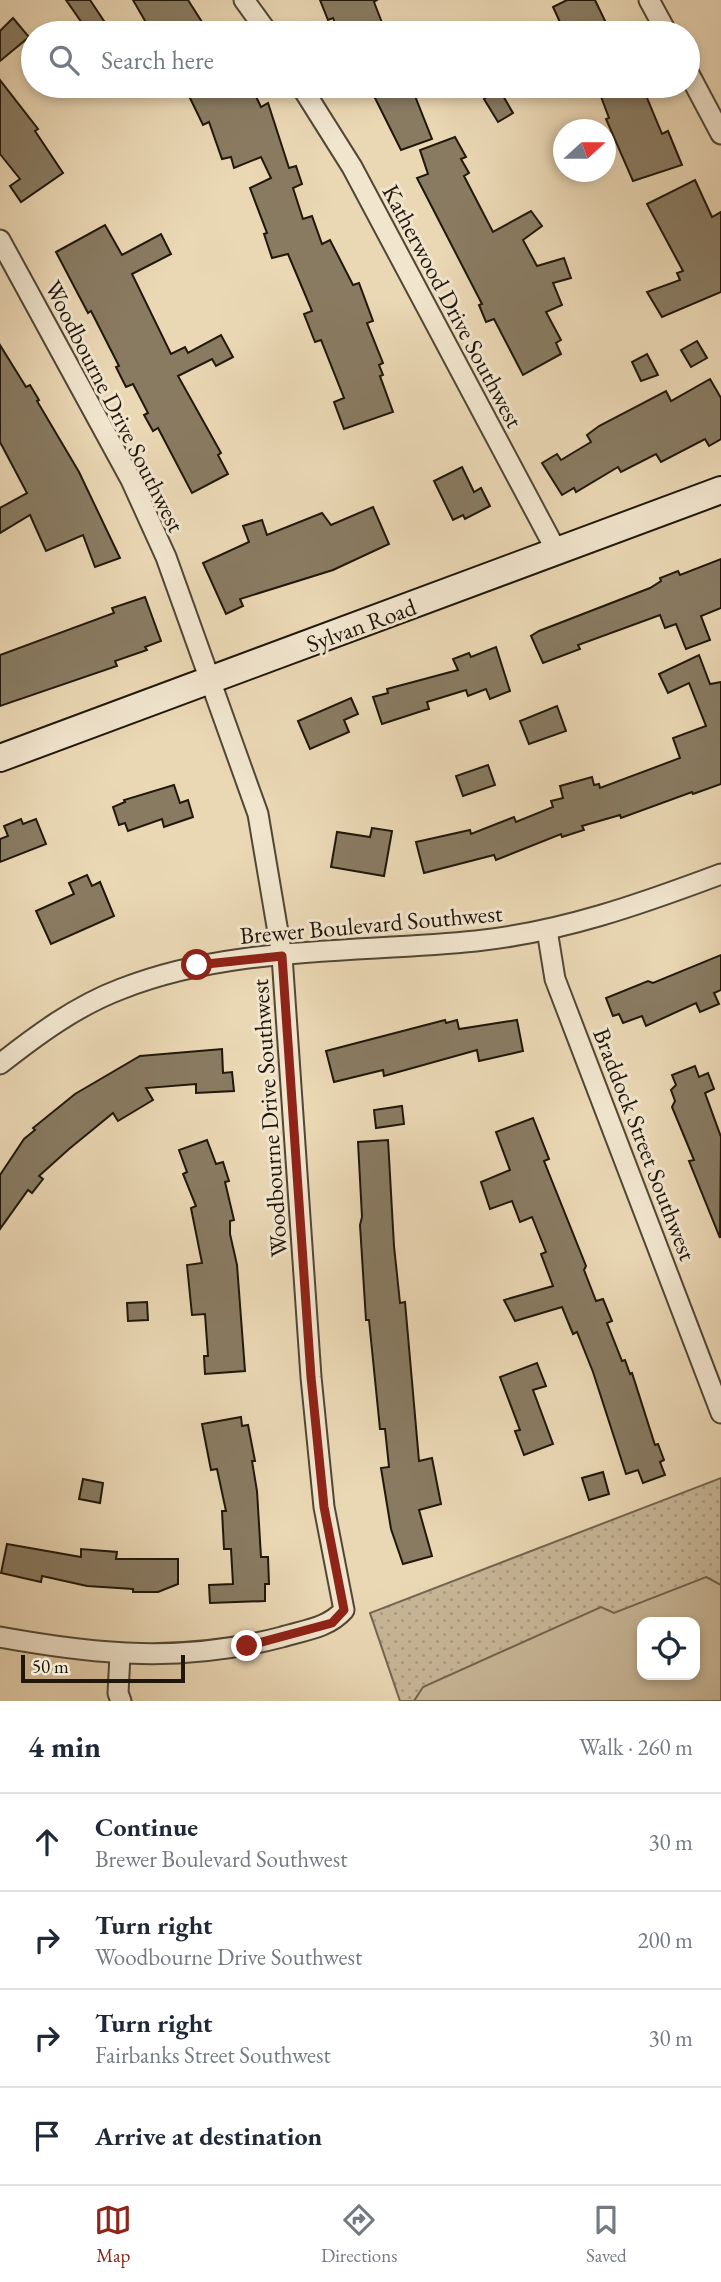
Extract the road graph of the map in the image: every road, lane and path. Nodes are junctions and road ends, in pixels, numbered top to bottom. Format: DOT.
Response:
graph roads {
  1 [pos="244,0"];
  2 [pos="649,0"];
  3 [pos="259,21"];
  4 [pos="660,21"];
  5 [pos="700,95"];
  6 [pos="309,98"];
  7 [pos="721,134"];
  8 [pos="0,240"];
  9 [pos="721,490"];
  10 [pos="557,552"];
  11 [pos="212,680"];
  12 [pos="0,758"];
  13 [pos="721,874"];
  14 [pos="547,930"];
  15 [pos="282,956"];
  16 [pos="0,1065"];
  17 [pos="721,1413"];
  18 [pos="0,1637"];
  19 [pos="120,1655"];
  20 [pos="121,1701"];
  1 -- 3 [label="street"];
  2 -- 4 [label="street"];
  5 -- 7 [label="street"];
  6 -- 10 [label="street, Katherwood Drive Southwest"];
  8 -- 11 [label="street, Woodbourne Drive Southwest"];
  9 -- 10 [label="main road, Sylvan Road"];
  10 -- 11 [label="main road, Sylvan Road"];
  11 -- 12 [label="main road, Sylvan Road"];
  11 -- 15 [label="street, Woodbourne Drive Southwest"];
  13 -- 14 [label="street, Brewer Boulevard Southwest"];
  14 -- 15 [label="street, Brewer Boulevard Southwest"];
  14 -- 17 [label="street, Braddock Street Southwest"];
  15 -- 16 [label="street, Brewer Boulevard Southwest"];
  15 -- 19 [label="street, Woodbourne Drive Southwest"];
  18 -- 19 [label="street"];
  19 -- 20 [label="street"];
}
